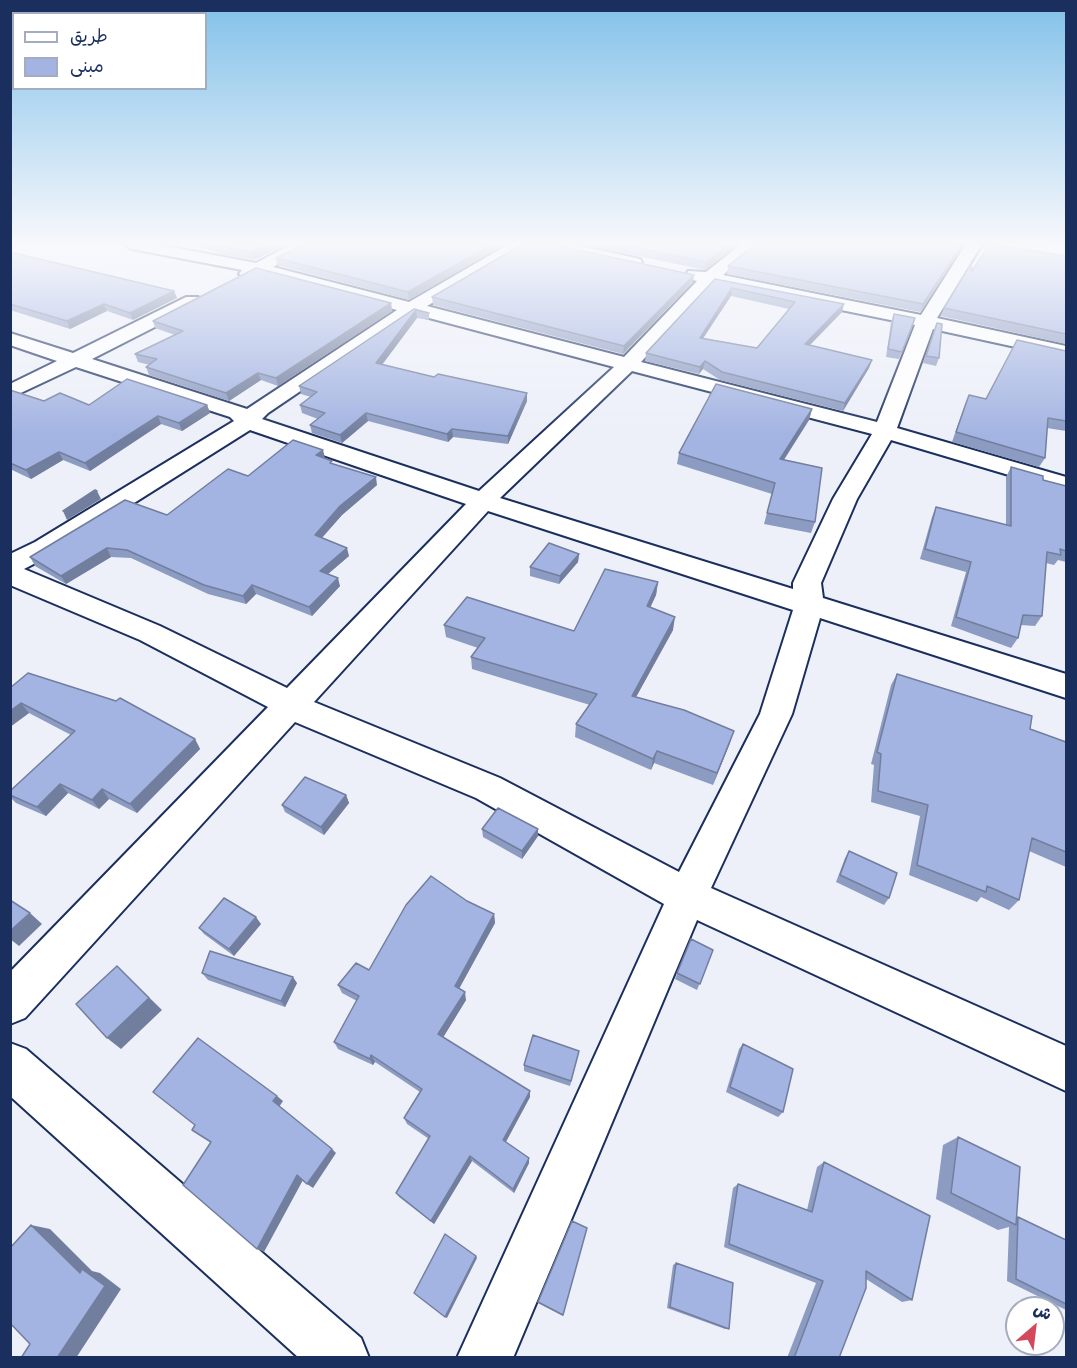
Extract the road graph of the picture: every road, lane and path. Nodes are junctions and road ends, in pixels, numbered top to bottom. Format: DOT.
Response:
graph roads {
  1 [pos="180,308"];
  2 [pos="406,308"];
  3 [pos="680,308"];
  4 [pos="859,308"];
  5 [pos="934,308"];
  6 [pos="410,309"];
  7 [pos="926,321"];
  8 [pos="10,339"];
  9 [pos="1066,352"];
  10 [pos="74,361"];
  11 [pos="628,364"];
  12 [pos="10,392"];
  13 [pos="248,422"];
  14 [pos="885,431"];
  15 [pos="1066,485"];
  16 [pos="483,501"];
  17 [pos="10,565"];
  18 [pos="10,574"];
  19 [pos="809,606"];
  20 [pos="1066,686"];
  21 [pos="293,705"];
  22 [pos="687,896"];
  23 [pos="10,1004"];
  24 [pos="10,1065"];
  25 [pos="1066,1069"];
  26 [pos="341,1358"];
  27 [pos="485,1358"];
  1 -- 10 [label="street"];
  2 -- 6 [label="street"];
  3 -- 11 [label="street"];
  4 -- 7 [label="street"];
  5 -- 7 [label="street"];
  6 -- 11 [label="street"];
  6 -- 13 [label="street"];
  7 -- 9 [label="street"];
  7 -- 14 [label="street"];
  8 -- 10 [label="street"];
  10 -- 12 [label="street"];
  10 -- 13 [label="street"];
  11 -- 14 [label="street"];
  11 -- 16 [label="street"];
  13 -- 16 [label="street"];
  13 -- 17 [label="street"];
  14 -- 15 [label="street"];
  14 -- 19 [label="street"];
  16 -- 19 [label="street"];
  16 -- 21 [label="street"];
  18 -- 21 [label="street"];
  19 -- 20 [label="street"];
  19 -- 22 [label="street"];
  21 -- 22 [label="street"];
  21 -- 23 [label="street"];
  22 -- 25 [label="street"];
  22 -- 27 [label="street"];
  24 -- 26 [label="street"];
}
